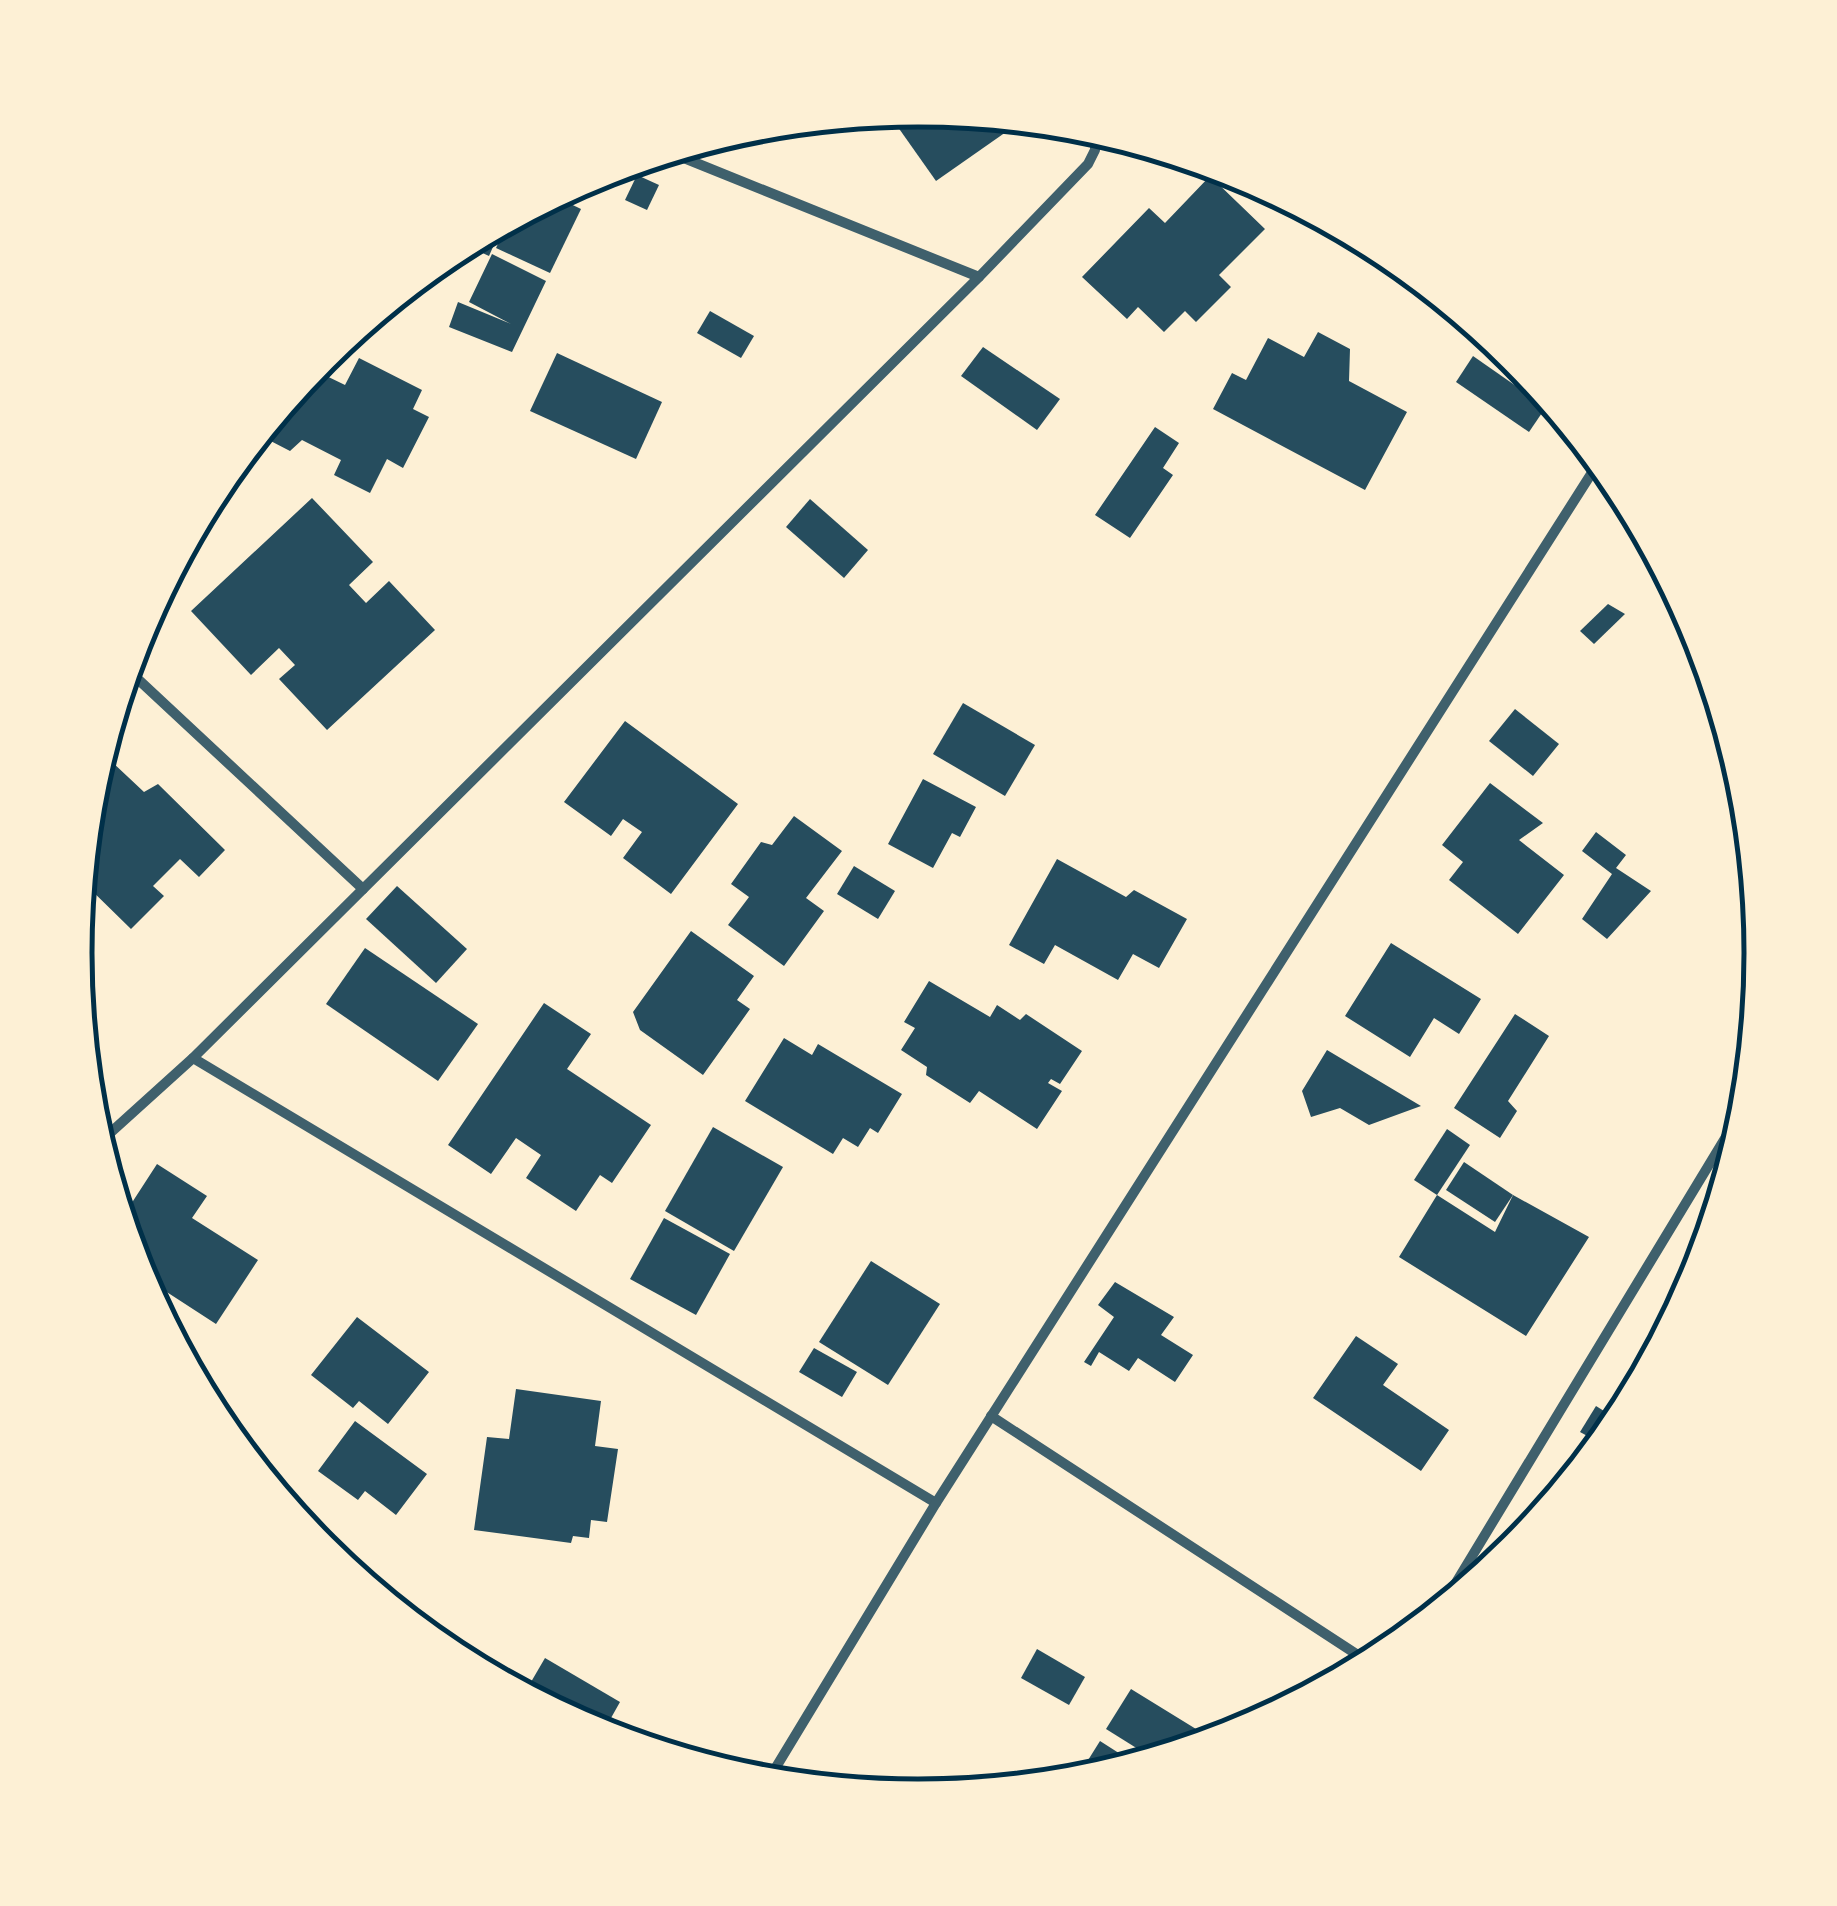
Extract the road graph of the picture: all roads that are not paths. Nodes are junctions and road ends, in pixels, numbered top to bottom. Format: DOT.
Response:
graph roads {
  1 [pos="1095,146"];
  2 [pos="689,160"];
  3 [pos="979,277"];
  4 [pos="1591,474"];
  5 [pos="139,679"];
  6 [pos="363,888"];
  7 [pos="194,1058"];
  8 [pos="112,1131"];
  9 [pos="1722,1144"];
  10 [pos="991,1416"];
  11 [pos="936,1502"];
  12 [pos="1460,1577"];
  13 [pos="1354,1654"];
  14 [pos="777,1766"];
  1 -- 3 [label="street"];
  2 -- 3 [label="street"];
  3 -- 6 [label="street"];
  4 -- 10 [label="street"];
  5 -- 6 [label="street"];
  6 -- 7 [label="street"];
  7 -- 8 [label="street"];
  7 -- 11 [label="street"];
  9 -- 12 [label="street"];
  10 -- 11 [label="street"];
  10 -- 13 [label="street"];
  11 -- 14 [label="street"];
}
